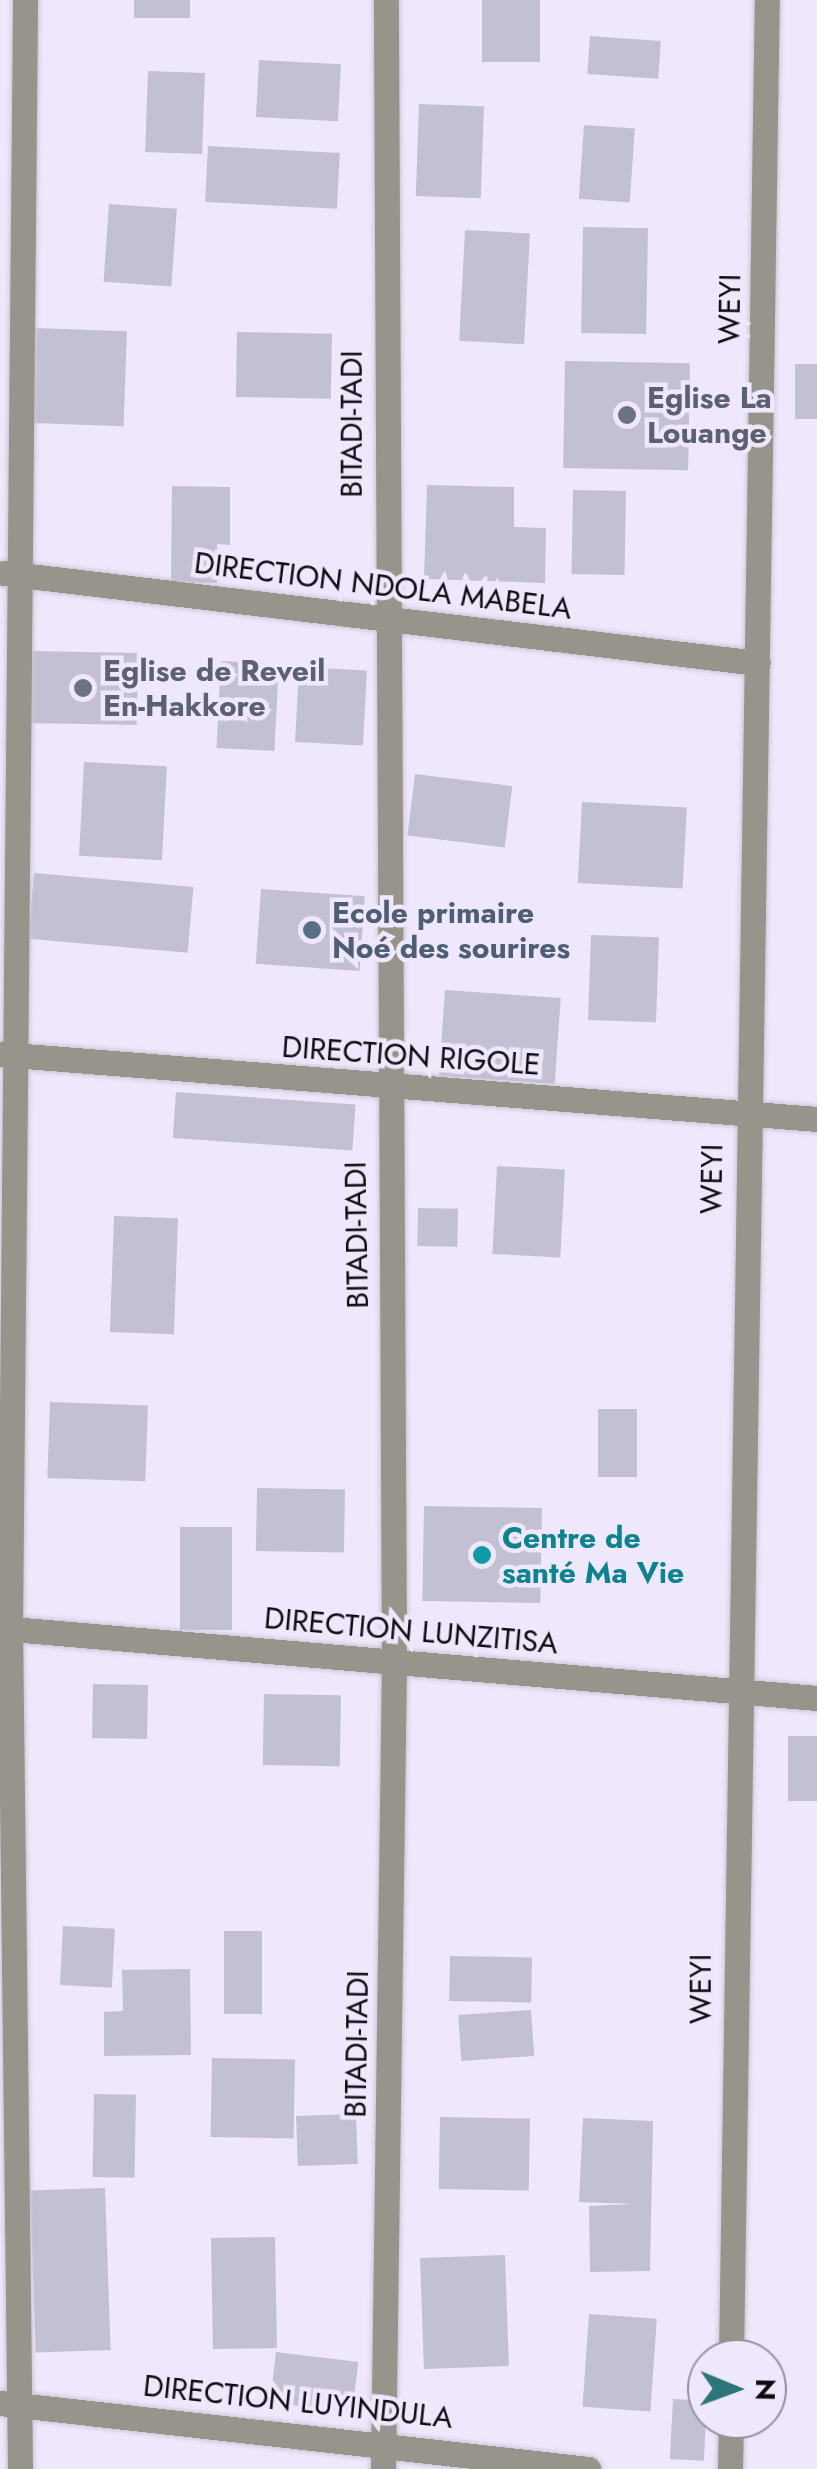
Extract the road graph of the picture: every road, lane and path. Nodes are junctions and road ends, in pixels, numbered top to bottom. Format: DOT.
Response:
graph roads {
  1 [pos="25,0"];
  2 [pos="386,0"];
  3 [pos="767,0"];
  4 [pos="8,574"];
  5 [pos="383,620"];
  6 [pos="758,663"];
  7 [pos="7,1054"];
  8 [pos="388,1088"];
  9 [pos="746,1112"];
  10 [pos="817,1120"];
  11 [pos="5,1628"];
  12 [pos="394,1664"];
  13 [pos="736,1689"];
  14 [pos="817,1698"];
  15 [pos="731,2339"];
  16 [pos="10,2404"];
  17 [pos="730,2439"];
  18 [pos="384,2442"];
  19 [pos="20,2469"];
  20 [pos="383,2469"];
  21 [pos="588,2469"];
  22 [pos="730,2469"];
  1 -- 4 [label="street"];
  2 -- 5 [label="street, BITADI-TADI"];
  3 -- 6 [label="street, WEYI"];
  4 -- 5 [label="street, DIRECTION NDOLA MABELA"];
  4 -- 7 [label="street"];
  5 -- 6 [label="street, DIRECTION NDOLA MABELA"];
  5 -- 8 [label="street, BITADI-TADI"];
  6 -- 9 [label="street, WEYI"];
  7 -- 8 [label="street, DIRECTION RIGOLE"];
  7 -- 11 [label="street"];
  8 -- 9 [label="street, DIRECTION RIGOLE"];
  8 -- 12 [label="street, BITADI-TADI"];
  9 -- 10 [label="street, DIRECTION RIGOLE"];
  9 -- 13 [label="street, WEYI"];
  11 -- 12 [label="street, DIRECTION LUNZITISA"];
  11 -- 16 [label="street"];
  12 -- 13 [label="street, DIRECTION LUNZITISA"];
  12 -- 18 [label="street, BITADI-TADI"];
  13 -- 14 [label="street, DIRECTION LUNZITISA"];
  13 -- 15 [label="street, WEYI"];
  16 -- 18 [label="street, DIRECTION LUYINDULA"];
  16 -- 19 [label="street"];
  17 -- 22 [label="street"];
  18 -- 20 [label="street, BITADI-TADI"];
  18 -- 21 [label="street, DIRECTION LUYINDULA"];
}
